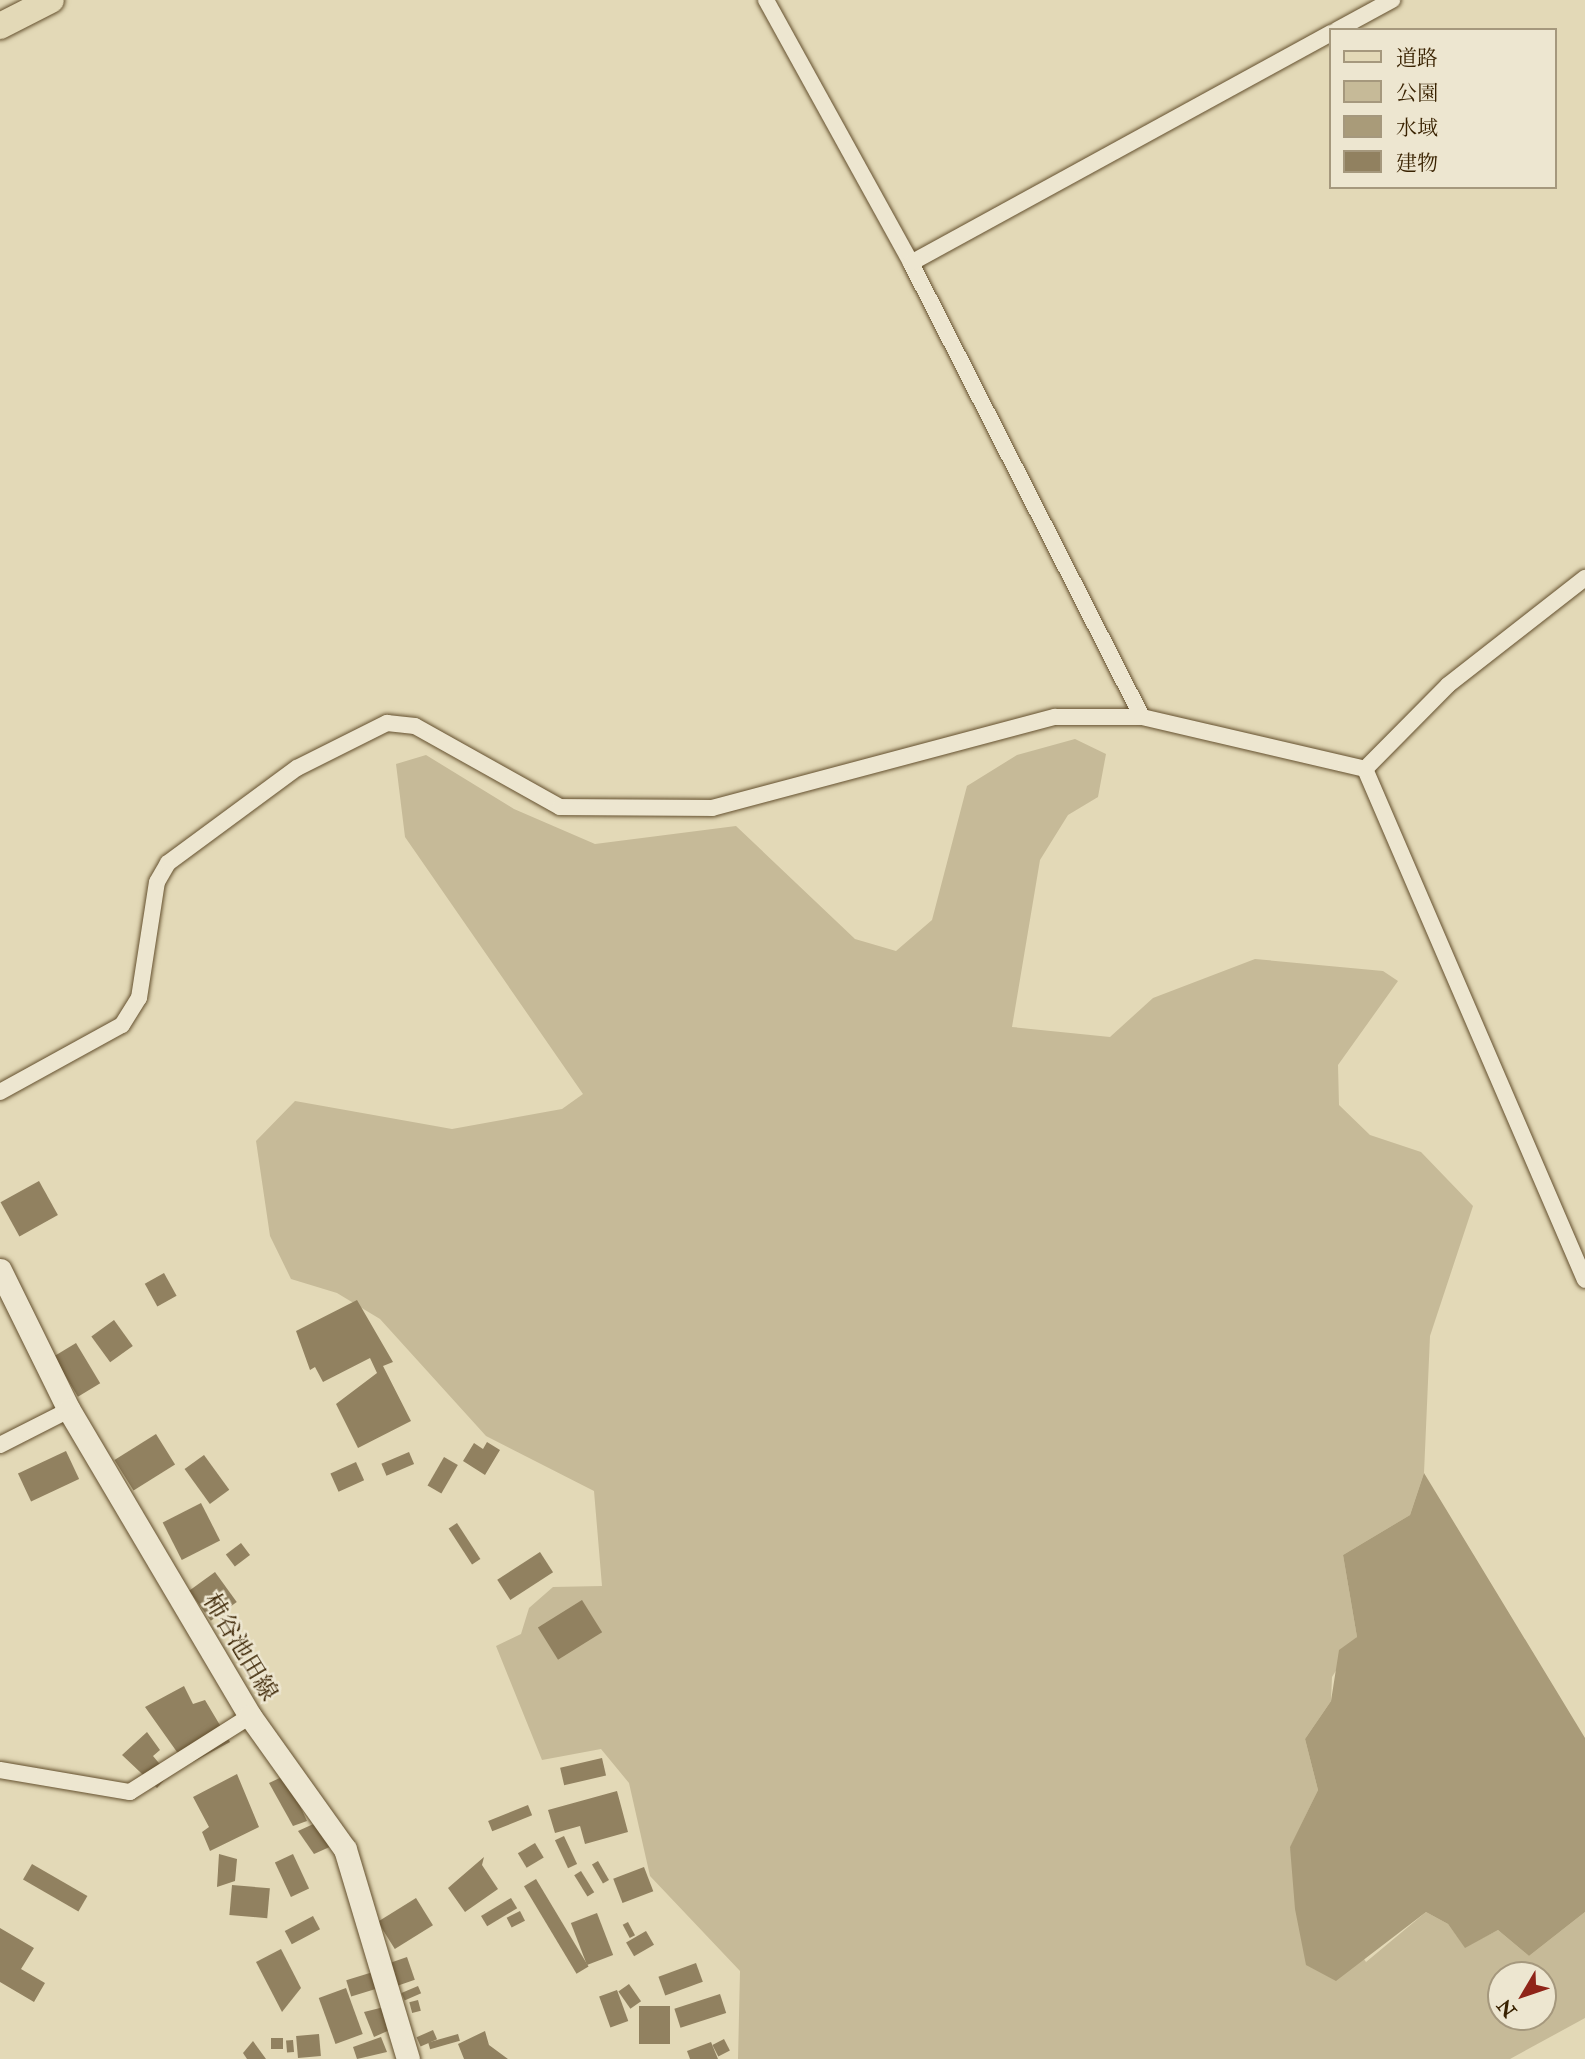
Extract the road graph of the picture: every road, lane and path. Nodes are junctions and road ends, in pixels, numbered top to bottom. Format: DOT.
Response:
graph roads {
  1 [pos="51,0"];
  2 [pos="766,0"];
  3 [pos="1392,0"];
  4 [pos="0,26"];
  5 [pos="1341,28"];
  6 [pos="1330,34"];
  7 [pos="911,263"];
  8 [pos="1585,578"];
  9 [pos="1142,717"];
  10 [pos="1365,769"];
  11 [pos="0,1091"];
  12 [pos="0,1270"];
  13 [pos="1585,1280"];
  14 [pos="69,1410"];
  15 [pos="0,1445"];
  16 [pos="250,1716"];
  17 [pos="0,1770"];
  18 [pos="408,2059"];
  1 -- 4 [label="main road"];
  2 -- 7 [label="street"];
  3 -- 5 [label="street"];
  6 -- 7 [label="street"];
  7 -- 9 [label="street"];
  8 -- 10 [label="street"];
  9 -- 10 [label="street"];
  9 -- 11 [label="street"];
  10 -- 13 [label="street"];
  12 -- 14 [label="main road, 柿谷池田線"];
  14 -- 15 [label="street"];
  14 -- 16 [label="main road, 柿谷池田線"];
  16 -- 17 [label="street"];
  16 -- 18 [label="main road, 柿谷池田線"];
}
